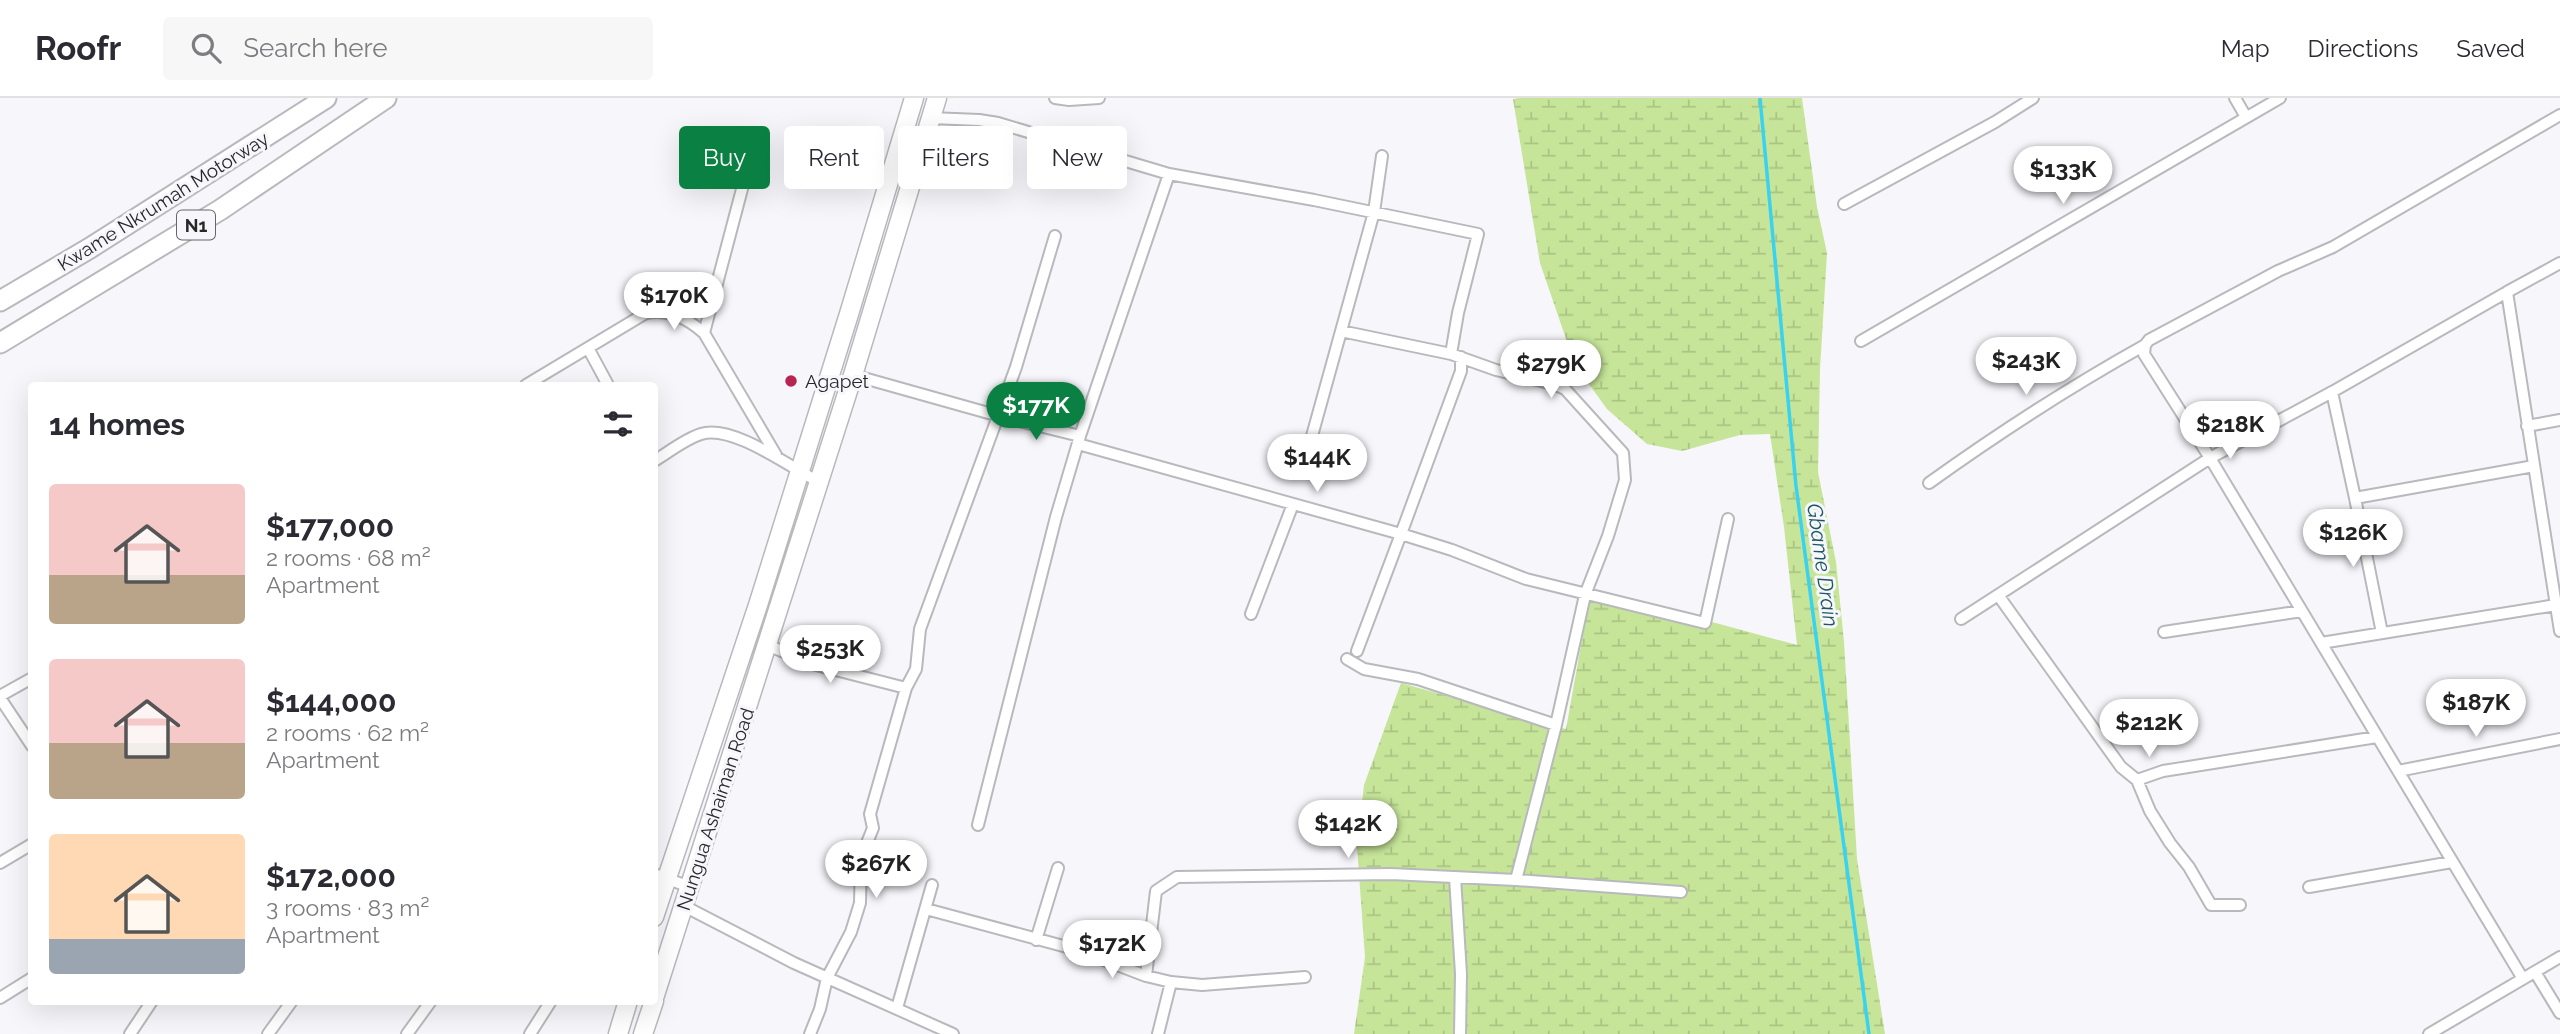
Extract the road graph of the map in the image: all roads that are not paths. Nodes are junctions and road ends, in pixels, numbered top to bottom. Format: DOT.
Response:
graph roads {
  1 [pos="326,98"];
  2 [pos="386,98"];
  3 [pos="914,98"];
  4 [pos="937,98"];
  5 [pos="1055,98"];
  6 [pos="1099,98"];
  7 [pos="2033,98"];
  8 [pos="2235,98"];
  9 [pos="2280,98"];
  10 [pos="2560,115"];
  11 [pos="2246,117"];
  12 [pos="930,118"];
  13 [pos="1382,156"];
  14 [pos="1168,174"];
  15 [pos="742,189"];
  16 [pos="1844,204"];
  17 [pos="1374,212"];
  18 [pos="1055,236"];
  19 [pos="2560,263"];
  20 [pos="2507,292"];
  21 [pos="0,302"];
  22 [pos="1341,331"];
  23 [pos="704,333"];
  24 [pos="1861,341"];
  25 [pos="0,344"];
  26 [pos="2145,345"];
  27 [pos="588,348"];
  28 [pos="1456,356"];
  29 [pos="853,375"];
  30 [pos="531,382"];
  31 [pos="606,382"];
  32 [pos="2332,392"];
  33 [pos="999,416"];
  34 [pos="2560,421"];
  35 [pos="2527,426"];
  36 [pos="1079,440"];
  37 [pos="1307,454"];
  38 [pos="776,455"];
  39 [pos="2210,458"];
  40 [pos="658,459"];
  41 [pos="2534,466"];
  42 [pos="799,472"];
  43 [pos="819,482"];
  44 [pos="1929,483"];
  45 [pos="2355,498"];
  46 [pos="1293,504"];
  47 [pos="1728,519"];
  48 [pos="1401,534"];
  49 [pos="2555,560"];
  50 [pos="1585,595"];
  51 [pos="1998,595"];
  52 [pos="2556,605"];
  53 [pos="2302,611"];
  54 [pos="1251,614"];
  55 [pos="1961,619"];
  56 [pos="2560,631"];
  57 [pos="2164,632"];
  58 [pos="2382,633"];
  59 [pos="2321,643"];
  60 [pos="766,645"];
  61 [pos="1357,651"];
  62 [pos="1347,659"];
  63 [pos="28,680"];
  64 [pos="906,688"];
  65 [pos="0,697"];
  66 [pos="1556,725"];
  67 [pos="2377,737"];
  68 [pos="2560,739"];
  69 [pos="28,740"];
  70 [pos="2398,771"];
  71 [pos="2137,780"];
  72 [pos="978,825"];
  73 [pos="28,846"];
  74 [pos="2452,862"];
  75 [pos="0,863"];
  76 [pos="1058,867"];
  77 [pos="660,877"];
  78 [pos="1455,877"];
  79 [pos="1516,880"];
  80 [pos="932,885"];
  81 [pos="690,887"];
  82 [pos="2309,887"];
  83 [pos="1681,892"];
  84 [pos="2240,905"];
  85 [pos="684,906"];
  86 [pos="926,909"];
  87 [pos="1036,940"];
  88 [pos="2560,957"];
  89 [pos="2535,972"];
  90 [pos="1146,976"];
  91 [pos="1305,977"];
  92 [pos="827,978"];
  93 [pos="2523,979"];
  94 [pos="28,980"];
  95 [pos="1171,982"];
  96 [pos="658,987"];
  97 [pos="0,998"];
  98 [pos="149,1005"];
  99 [pos="289,1005"];
  100 [pos="429,1005"];
  101 [pos="548,1005"];
  102 [pos="627,1005"];
  103 [pos="652,1005"];
  104 [pos="897,1008"];
  105 [pos="2560,1013"];
  106 [pos="130,1034"];
  107 [pos="268,1034"];
  108 [pos="407,1034"];
  109 [pos="530,1034"];
  110 [pos="618,1034"];
  111 [pos="643,1034"];
  112 [pos="810,1034"];
  113 [pos="953,1034"];
  114 [pos="1158,1034"];
  115 [pos="1460,1034"];
  116 [pos="2429,1034"];
  1 -- 21 [label="highway, Kwame Nkrumah Motorway / N1"];
  2 -- 25 [label="highway, Kwame Nkrumah Motorway / N1"];
  3 -- 42 [label="main road, Nungua Ashaiman Road"];
  4 -- 12 [label="main road, Nungua Ashaiman Road"];
  5 -- 6 [label="street"];
  7 -- 16 [label="street"];
  8 -- 11 [label="street"];
  9 -- 11 [label="street"];
  10 -- 26 [label="street"];
  11 -- 24 [label="street"];
  12 -- 14 [label="street"];
  12 -- 29 [label="main road, Nungua Ashaiman Road"];
  13 -- 17 [label="street"];
  14 -- 17 [label="street"];
  14 -- 36 [label="street"];
  15 -- 23 [label="street"];
  17 -- 22 [label="street"];
  17 -- 28 [label="street"];
  18 -- 33 [label="street"];
  19 -- 20 [label="street"];
  20 -- 32 [label="street"];
  20 -- 35 [label="street"];
  22 -- 28 [label="street"];
  22 -- 37 [label="street"];
  23 -- 27 [label="street"];
  23 -- 38 [label="street"];
  26 -- 39 [label="street"];
  26 -- 44 [label="street"];
  27 -- 30 [label="street"];
  27 -- 31 [label="street"];
  28 -- 48 [label="street"];
  28 -- 50 [label="street"];
  29 -- 33 [label="street"];
  29 -- 43 [label="main road, Nungua Ashaiman Road"];
  32 -- 39 [label="street"];
  32 -- 45 [label="street"];
  33 -- 36 [label="street"];
  33 -- 64 [label="street"];
  34 -- 35 [label="street"];
  35 -- 41 [label="street"];
  36 -- 46 [label="street"];
  36 -- 72 [label="street"];
  38 -- 40 [label="street"];
  38 -- 42 [label="street"];
  39 -- 51 [label="street"];
  39 -- 53 [label="street"];
  41 -- 45 [label="street"];
  41 -- 49 [label="street"];
  42 -- 43 [label="street"];
  42 -- 77 [label="main road, Nungua Ashaiman Road"];
  43 -- 60 [label="main road, Nungua Ashaiman Road"];
  45 -- 58 [label="street"];
  46 -- 48 [label="street"];
  46 -- 54 [label="street"];
  47 -- 50 [label="street"];
  48 -- 50 [label="street"];
  48 -- 61 [label="street"];
  49 -- 52 [label="street"];
  50 -- 66 [label="street"];
  51 -- 55 [label="street"];
  51 -- 71 [label="street"];
  52 -- 56 [label="street"];
  52 -- 58 [label="street"];
  53 -- 57 [label="street"];
  53 -- 59 [label="street"];
  58 -- 59 [label="street"];
  59 -- 67 [label="street"];
  60 -- 64 [label="street"];
  60 -- 81 [label="main road, Nungua Ashaiman Road"];
  62 -- 66 [label="street"];
  63 -- 65 [label="street"];
  64 -- 92 [label="street"];
  65 -- 69 [label="street"];
  66 -- 79 [label="street"];
  67 -- 70 [label="street"];
  67 -- 71 [label="street"];
  68 -- 70 [label="street"];
  70 -- 74 [label="street"];
  71 -- 84 [label="street"];
  73 -- 75 [label="street"];
  74 -- 82 [label="street"];
  74 -- 93 [label="street"];
  76 -- 87 [label="street"];
  77 -- 81 [label="street"];
  78 -- 79 [label="street"];
  78 -- 90 [label="street"];
  78 -- 115 [label="street"];
  79 -- 83 [label="street"];
  80 -- 86 [label="street"];
  81 -- 85 [label="main road, Nungua Ashaiman Road"];
  85 -- 92 [label="street"];
  85 -- 96 [label="main road, Nungua Ashaiman Road"];
  86 -- 87 [label="street"];
  86 -- 104 [label="street"];
  87 -- 90 [label="street"];
  88 -- 89 [label="street"];
  89 -- 93 [label="street"];
  89 -- 105 [label="street"];
  90 -- 95 [label="street"];
  91 -- 95 [label="street"];
  92 -- 104 [label="street"];
  92 -- 112 [label="street"];
  93 -- 116 [label="street"];
  94 -- 97 [label="street"];
  95 -- 114 [label="street"];
  98 -- 106 [label="street"];
  99 -- 107 [label="street"];
  100 -- 108 [label="street"];
  101 -- 109 [label="street"];
  102 -- 110 [label="main road"];
  103 -- 111 [label="main road, Nungua Ashaiman Road"];
  104 -- 113 [label="street"];
}
